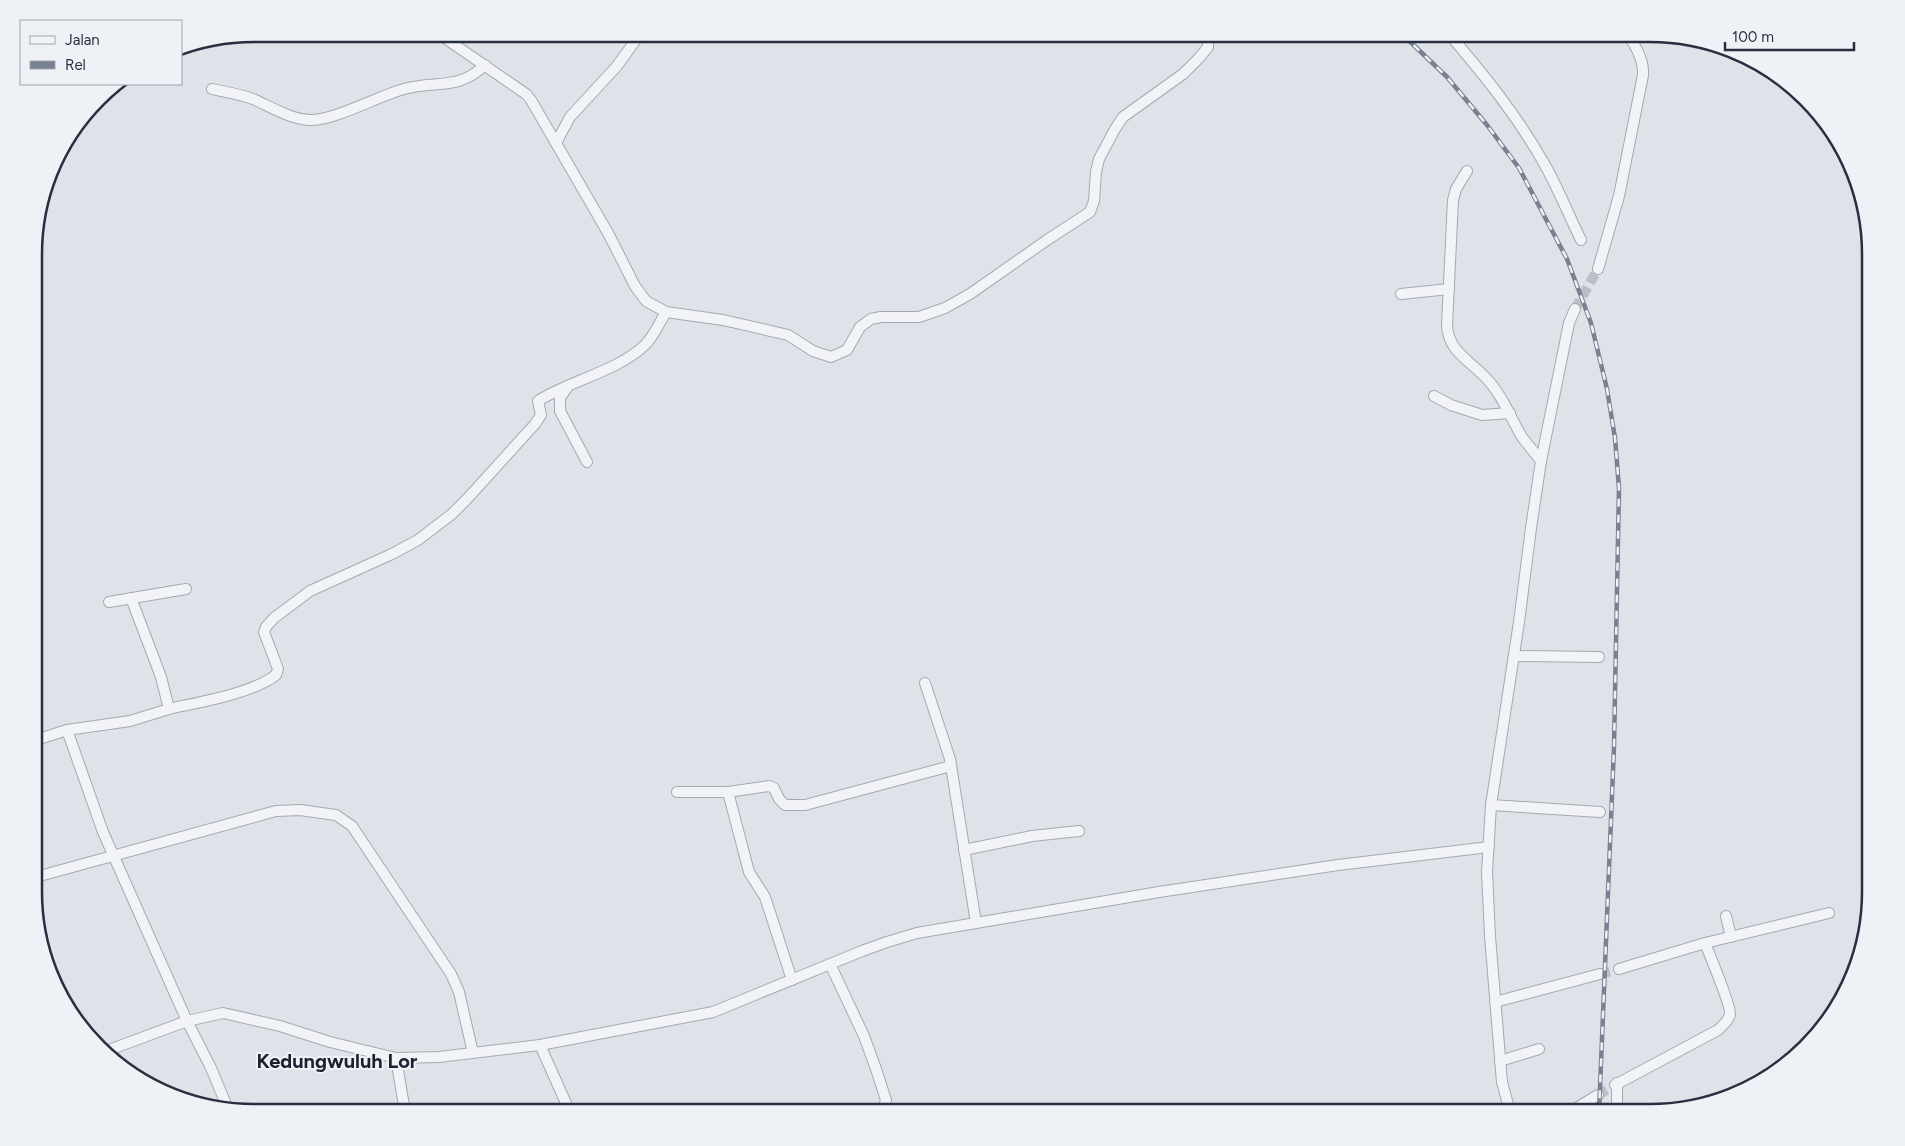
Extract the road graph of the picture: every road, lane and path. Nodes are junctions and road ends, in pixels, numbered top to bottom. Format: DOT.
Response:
graph roads {
  1 [pos="451,42"];
  2 [pos="634,42"];
  3 [pos="1208,42"];
  4 [pos="1456,42"];
  5 [pos="1631,42"];
  6 [pos="485,65"];
  7 [pos="212,89"];
  8 [pos="556,143"];
  9 [pos="1467,171"];
  10 [pos="1581,240"];
  11 [pos="1598,269"];
  12 [pos="1449,289"];
  13 [pos="1401,294"];
  14 [pos="1576,309"];
  15 [pos="666,312"];
  16 [pos="567,387"];
  17 [pos="1434,396"];
  18 [pos="1510,413"];
  19 [pos="587,462"];
  20 [pos="1541,462"];
  21 [pos="186,589"];
  22 [pos="132,598"];
  23 [pos="109,602"];
  24 [pos="1514,656"];
  25 [pos="1599,658"];
  26 [pos="925,683"];
  27 [pos="169,710"];
  28 [pos="68,730"];
  29 [pos="42,738"];
  30 [pos="951,766"];
  31 [pos="677,792"];
  32 [pos="728,792"];
  33 [pos="1491,805"];
  34 [pos="1600,812"];
  35 [pos="1079,831"];
  36 [pos="1489,847"];
  37 [pos="964,850"];
  38 [pos="113,855"];
  39 [pos="42,875"];
  40 [pos="1829,913"];
  41 [pos="1726,916"];
  42 [pos="976,923"];
  43 [pos="1731,937"];
  44 [pos="1705,943"];
  45 [pos="830,964"];
  46 [pos="1619,969"];
  47 [pos="1600,974"];
  48 [pos="792,980"];
  49 [pos="1495,1002"];
  50 [pos="187,1021"];
  51 [pos="540,1045"];
  52 [pos="113,1049"];
  53 [pos="1539,1049"];
  54 [pos="473,1053"];
  55 [pos="396,1058"];
  56 [pos="1500,1061"];
  57 [pos="1598,1095"];
  58 [pos="225,1102"];
  59 [pos="404,1104"];
  60 [pos="566,1104"];
  61 [pos="885,1104"];
  62 [pos="1508,1104"];
  63 [pos="1583,1104"];
  64 [pos="1617,1104"];
  1 -- 6 [label="street"];
  2 -- 8 [label="street"];
  3 -- 15 [label="street"];
  4 -- 10 [label="street"];
  5 -- 11 [label="street"];
  6 -- 7 [label="street"];
  6 -- 8 [label="street"];
  8 -- 15 [label="street"];
  9 -- 12 [label="street"];
  12 -- 13 [label="street"];
  12 -- 18 [label="street"];
  14 -- 20 [label="street"];
  15 -- 16 [label="street"];
  16 -- 19 [label="street"];
  16 -- 27 [label="street"];
  17 -- 18 [label="street"];
  18 -- 20 [label="street"];
  20 -- 24 [label="street"];
  21 -- 22 [label="street"];
  22 -- 23 [label="street"];
  22 -- 27 [label="street"];
  24 -- 25 [label="street"];
  24 -- 33 [label="street"];
  26 -- 30 [label="street"];
  27 -- 28 [label="street"];
  28 -- 29 [label="street"];
  28 -- 38 [label="street"];
  30 -- 32 [label="street"];
  30 -- 37 [label="street"];
  31 -- 32 [label="street"];
  32 -- 48 [label="street"];
  33 -- 34 [label="street"];
  33 -- 36 [label="street"];
  35 -- 37 [label="street"];
  36 -- 42 [label="street"];
  36 -- 49 [label="street"];
  37 -- 42 [label="street"];
  38 -- 39 [label="street"];
  38 -- 50 [label="street"];
  38 -- 54 [label="street"];
  40 -- 43 [label="street"];
  41 -- 43 [label="street"];
  42 -- 45 [label="street"];
  43 -- 44 [label="street"];
  44 -- 46 [label="street"];
  44 -- 64 [label="street"];
  45 -- 48 [label="street"];
  45 -- 61 [label="street"];
  47 -- 49 [label="street"];
  48 -- 51 [label="street"];
  49 -- 56 [label="street"];
  50 -- 52 [label="street"];
  50 -- 55 [label="street"];
  50 -- 58 [label="street"];
  51 -- 54 [label="street"];
  51 -- 60 [label="street"];
  53 -- 56 [label="street"];
  54 -- 55 [label="street"];
  55 -- 59 [label="street"];
  56 -- 62 [label="street"];
  57 -- 63 [label="street"];
}
